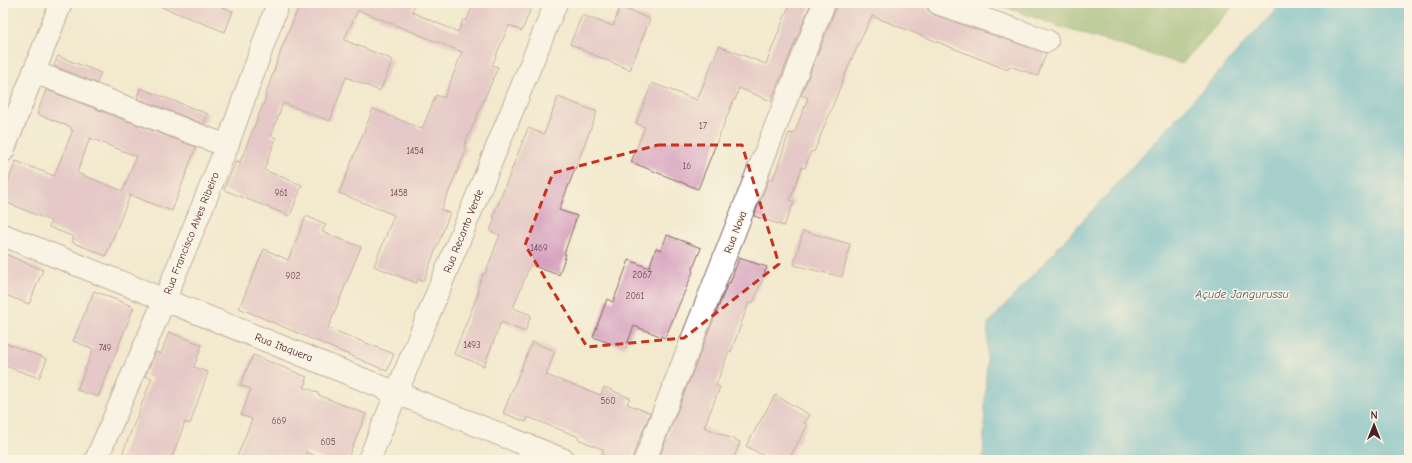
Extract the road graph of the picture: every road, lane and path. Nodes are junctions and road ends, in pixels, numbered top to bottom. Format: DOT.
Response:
graph roads {
  1 [pos="61,3"];
  2 [pos="278,3"];
  3 [pos="556,3"];
  4 [pos="824,3"];
  5 [pos="938,3"];
  6 [pos="1047,41"];
  7 [pos="34,72"];
  8 [pos="227,146"];
  9 [pos="3,151"];
  10 [pos="3,235"];
  11 [pos="164,301"];
  12 [pos="397,392"];
  13 [pos="96,460"];
  14 [pos="370,460"];
  15 [pos="564,460"];
  16 [pos="645,460"];
  1 -- 7 [label="street"];
  2 -- 8 [label="street, Rua Francisco Alves Ribeiro"];
  3 -- 12 [label="street, Rua Recanto Verde"];
  4 -- 16 [label="street, Rua Nova"];
  5 -- 6 [label="street"];
  7 -- 8 [label="street"];
  7 -- 9 [label="street"];
  8 -- 11 [label="street, Rua Francisco Alves Ribeiro"];
  10 -- 11 [label="street, Rua Itaquera"];
  11 -- 12 [label="street, Rua Itaquera"];
  11 -- 13 [label="street, Rua Francisco Alves Ribeiro"];
  12 -- 14 [label="street, Rua Recanto Verde"];
  12 -- 15 [label="street, Rua Itaquera"];
}
